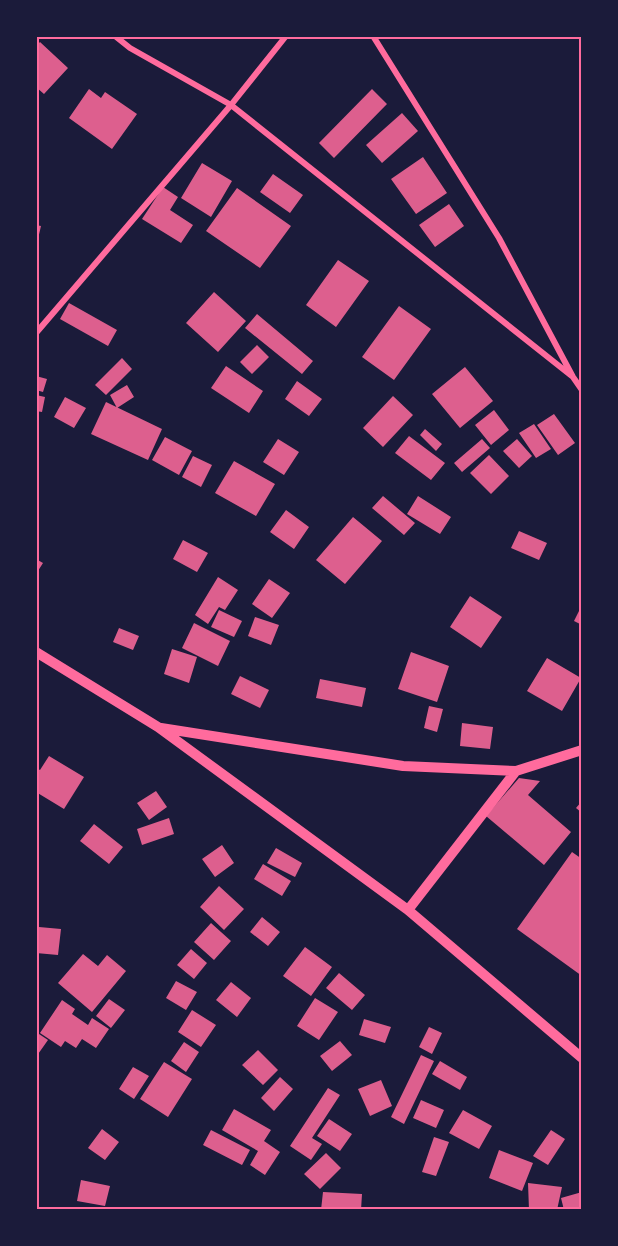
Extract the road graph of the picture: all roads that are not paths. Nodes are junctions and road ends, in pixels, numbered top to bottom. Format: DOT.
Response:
graph roads {
  1 [pos="115,36"];
  2 [pos="286,36"];
  3 [pos="373,36"];
  4 [pos="231,105"];
  5 [pos="36,333"];
  6 [pos="573,377"];
  7 [pos="582,390"];
  8 [pos="36,652"];
  9 [pos="158,727"];
  10 [pos="582,750"];
  11 [pos="516,771"];
  12 [pos="408,910"];
  13 [pos="582,1058"];
  1 -- 4 [label="street"];
  2 -- 4 [label="street"];
  3 -- 6 [label="street"];
  4 -- 5 [label="street"];
  4 -- 6 [label="street"];
  6 -- 7 [label="street"];
  8 -- 9 [label="street"];
  9 -- 11 [label="street"];
  9 -- 12 [label="street"];
  10 -- 11 [label="street"];
  11 -- 12 [label="street"];
  12 -- 13 [label="street"];
}
